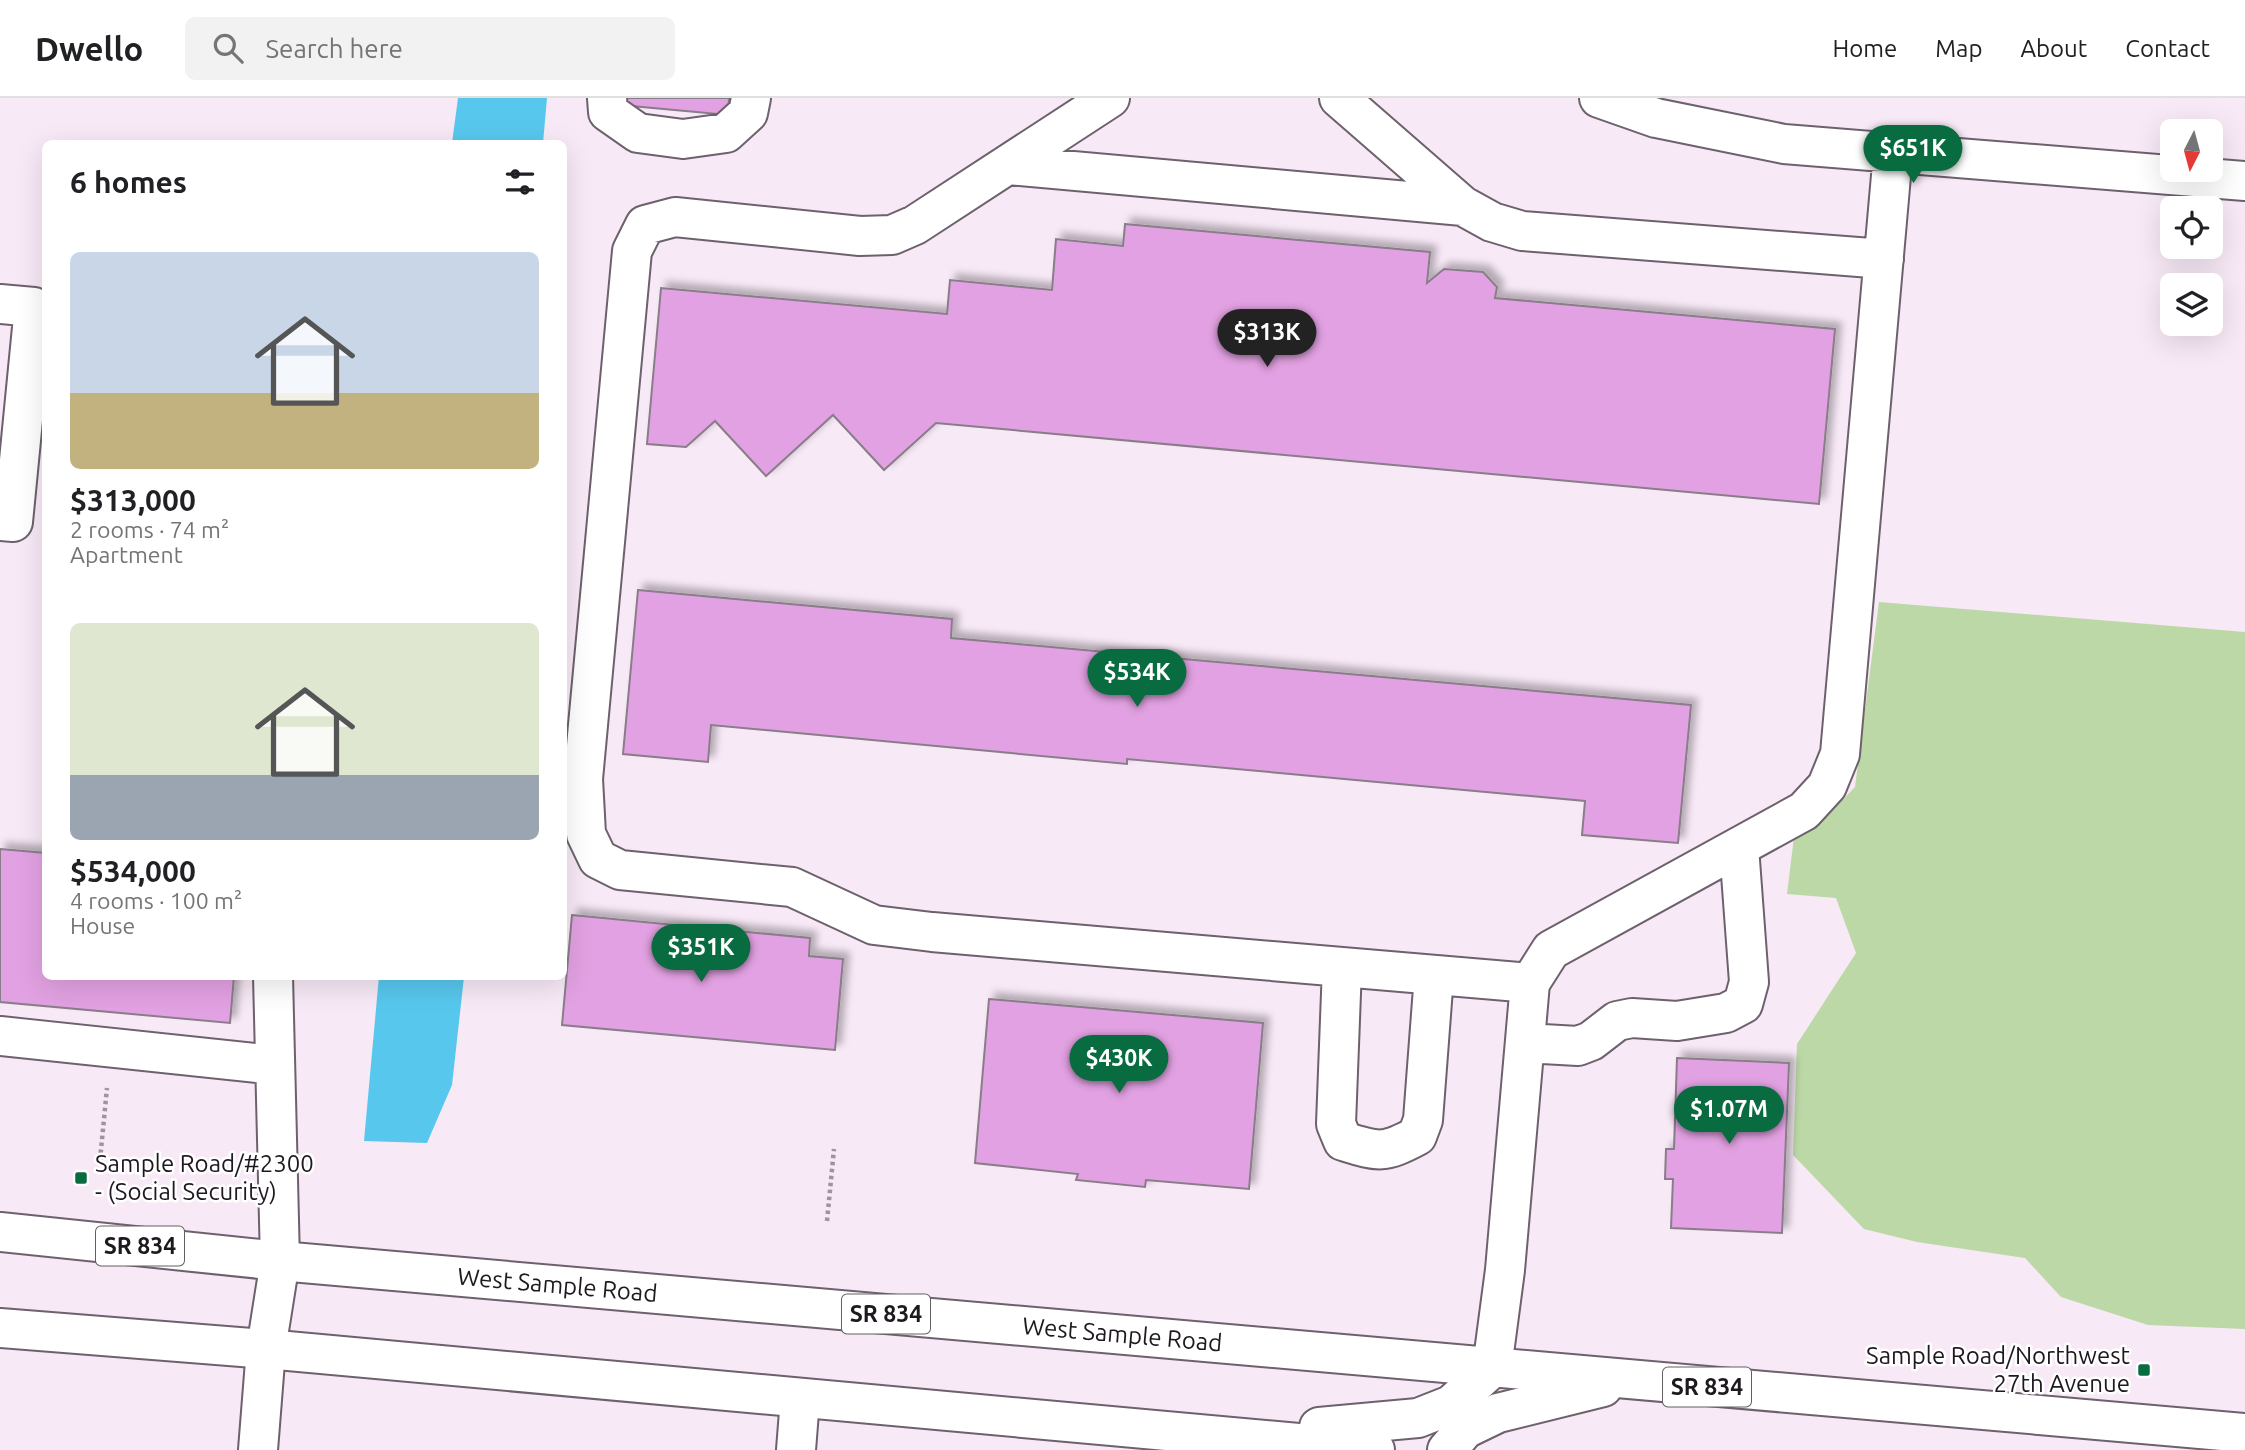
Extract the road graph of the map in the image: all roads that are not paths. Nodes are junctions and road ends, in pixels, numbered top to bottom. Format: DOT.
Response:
graph roads {
  1 [pos="607,98"];
  2 [pos="751,98"];
  3 [pos="1110,98"];
  4 [pos="1339,98"];
  5 [pos="1599,98"];
  6 [pos="1893,153"];
  7 [pos="1007,165"];
  8 [pos="2245,181"];
  9 [pos="1462,206"];
  10 [pos="1884,259"];
  11 [pos="0,304"];
  12 [pos="0,521"];
  13 [pos="1740,847"];
  14 [pos="1342,967"];
  15 [pos="1434,975"];
  16 [pos="273,980"];
  17 [pos="1530,984"];
  18 [pos="0,1036"];
  19 [pos="1525,1043"];
  20 [pos="275,1065"];
  21 [pos="0,1232"];
  22 [pos="280,1261"];
  23 [pos="0,1328"];
  24 [pos="265,1349"];
  25 [pos="1492,1368"];
  26 [pos="1632,1380"];
  27 [pos="800,1399"];
  28 [pos="2245,1433"];
  29 [pos="1222,1436"];
  30 [pos="258,1450"];
  31 [pos="796,1450"];
  32 [pos="1375,1450"];
  33 [pos="1447,1450"];
  1 -- 2 [label="main road"];
  3 -- 7 [label="main road"];
  4 -- 9 [label="main road"];
  5 -- 6 [label="main road"];
  6 -- 8 [label="main road"];
  6 -- 10 [label="main road"];
  7 -- 9 [label="main road"];
  7 -- 14 [label="main road"];
  9 -- 10 [label="main road"];
  10 -- 13 [label="main road"];
  11 -- 12 [label="main road"];
  13 -- 17 [label="main road"];
  13 -- 19 [label="main road"];
  14 -- 15 [label="main road"];
  14 -- 15 [label="main road"];
  15 -- 17 [label="main road"];
  16 -- 20 [label="main road"];
  17 -- 19 [label="main road"];
  18 -- 20 [label="main road"];
  19 -- 25 [label="main road"];
  20 -- 22 [label="main road"];
  21 -- 22 [label="main road, West Sample Road / SR 834"];
  22 -- 24 [label="main road"];
  22 -- 25 [label="main road, West Sample Road / SR 834"];
  23 -- 24 [label="main road"];
  24 -- 27 [label="main road"];
  24 -- 30 [label="main road"];
  25 -- 26 [label="main road, West Sample Road / SR 834"];
  25 -- 29 [label="main road"];
  26 -- 28 [label="main road, West Sample Road / SR 834"];
  26 -- 33 [label="main road"];
  27 -- 29 [label="main road"];
  27 -- 31 [label="main road"];
  29 -- 32 [label="main road"];
}
